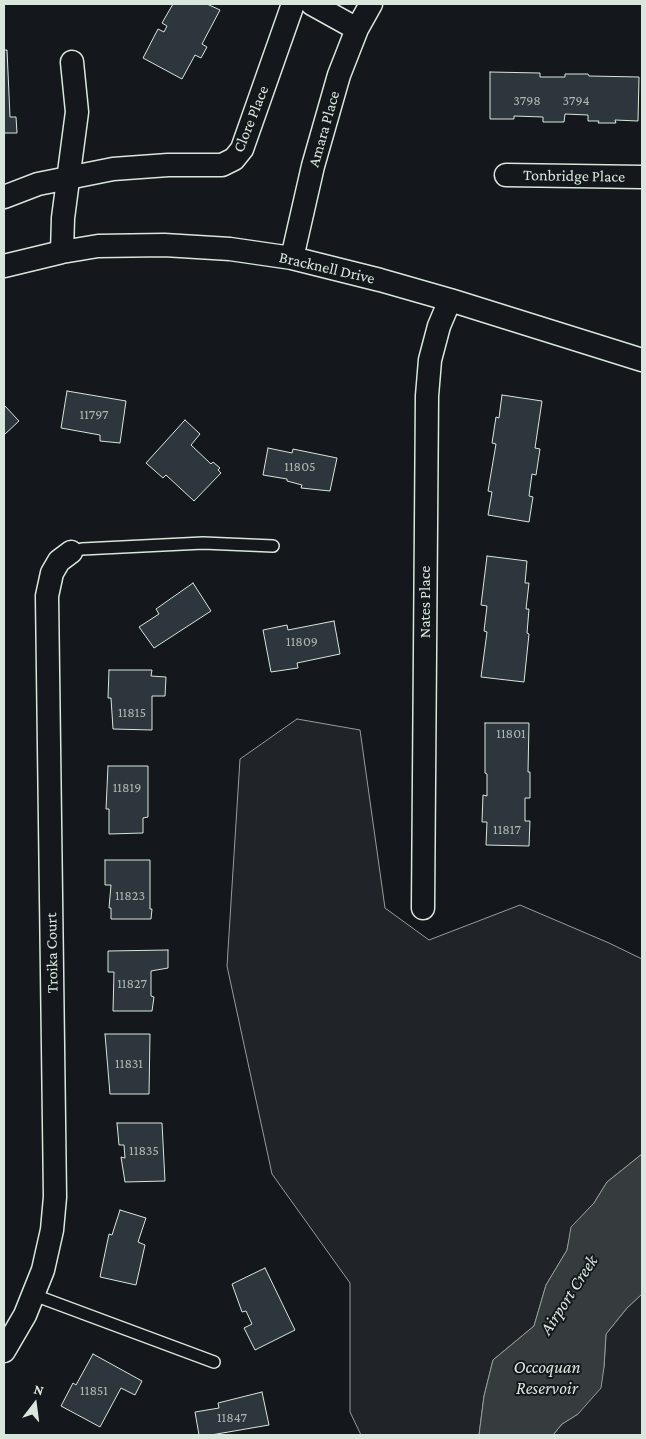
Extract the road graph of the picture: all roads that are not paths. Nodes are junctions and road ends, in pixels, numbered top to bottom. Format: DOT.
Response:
graph roads {
  1 [pos="293,4"];
  2 [pos="312,4"];
  3 [pos="371,4"];
  4 [pos="358,29"];
  5 [pos="72,62"];
  6 [pos="506,175"];
  7 [pos="68,177"];
  8 [pos="642,177"];
  9 [pos="4,197"];
  10 [pos="62,252"];
  11 [pos="292,258"];
  12 [pos="4,266"];
  13 [pos="450,300"];
  14 [pos="642,360"];
  15 [pos="273,546"];
  16 [pos="71,552"];
  17 [pos="422,908"];
  18 [pos="34,1295"];
  19 [pos="4,1351"];
  20 [pos="214,1362"];
  1 -- 7 [label="street, Clore Place"];
  2 -- 4 [label="street"];
  3 -- 4 [label="street, Amara Place"];
  4 -- 11 [label="street, Amara Place"];
  5 -- 7 [label="street"];
  6 -- 8 [label="street, Tonbridge Place"];
  7 -- 9 [label="street, Clore Place"];
  7 -- 10 [label="street"];
  10 -- 11 [label="street, Bracknell Drive"];
  10 -- 12 [label="street, Bracknell Drive"];
  11 -- 13 [label="street, Bracknell Drive"];
  13 -- 14 [label="street, Bracknell Drive"];
  13 -- 17 [label="street, Nates Place"];
  15 -- 16 [label="lane"];
  16 -- 18 [label="street, Troika Court"];
  18 -- 19 [label="street, Troika Court"];
  18 -- 20 [label="lane"];
}
